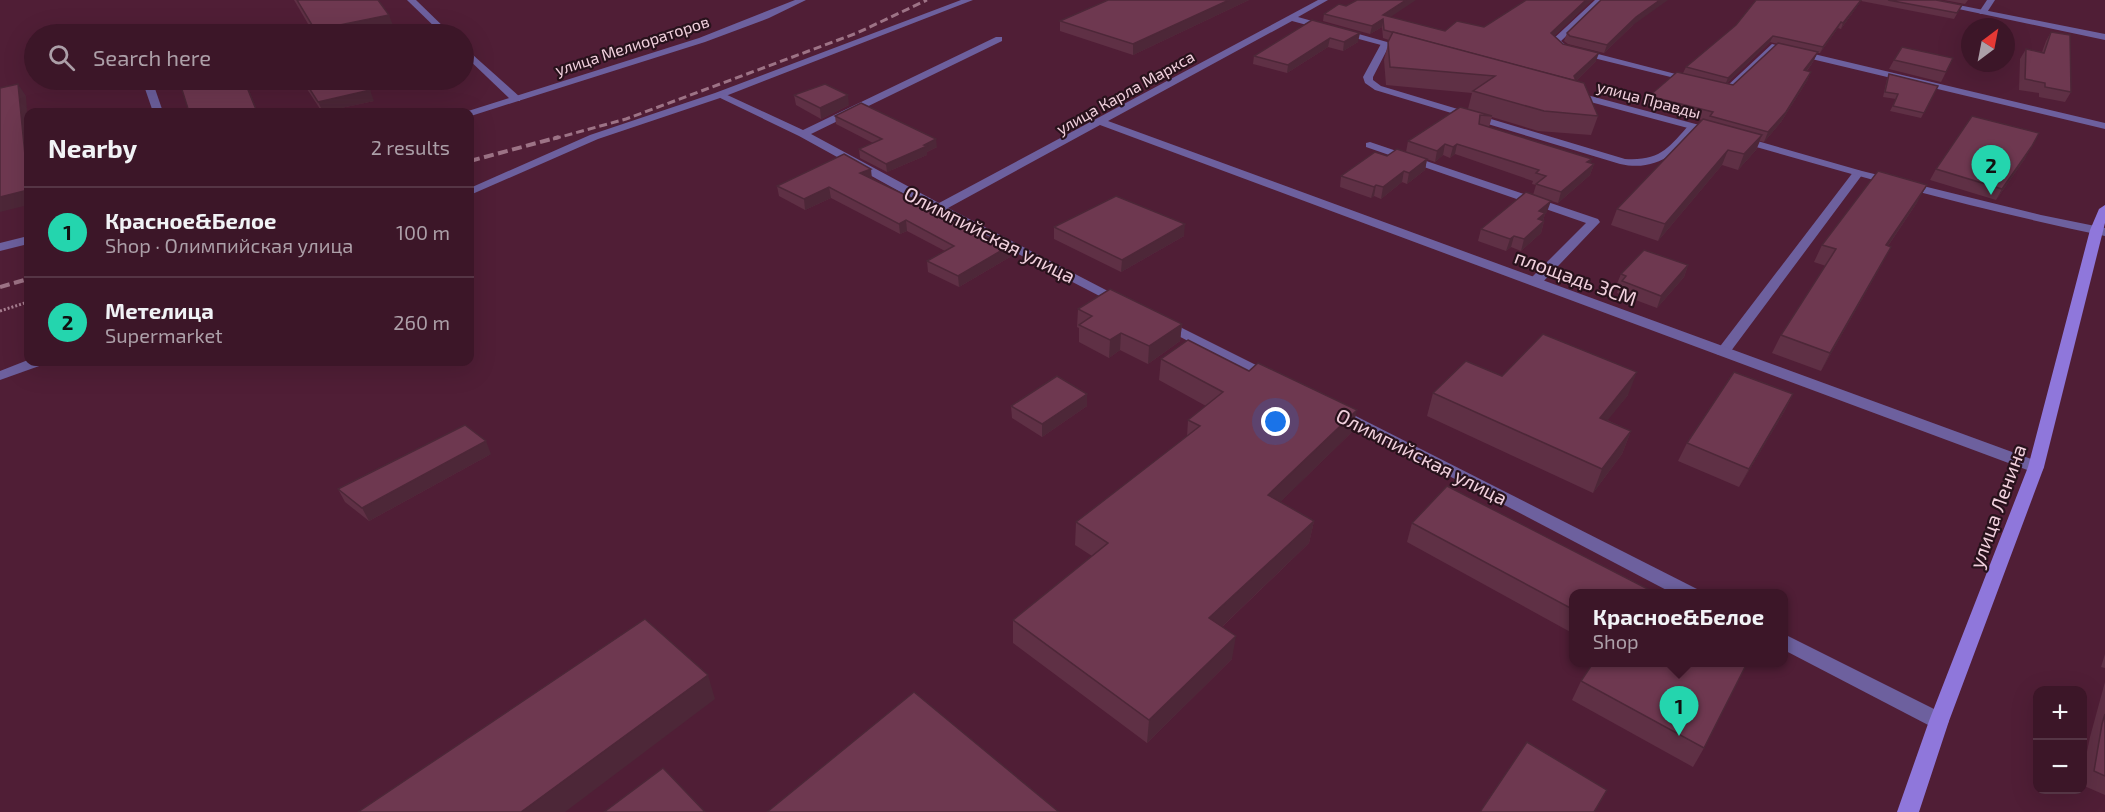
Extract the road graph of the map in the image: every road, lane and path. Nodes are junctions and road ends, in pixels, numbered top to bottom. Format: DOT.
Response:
graph roads {
  1 [pos="411,0"];
  2 [pos="802,0"];
  3 [pos="969,0"];
  4 [pos="1324,0"];
  5 [pos="1600,0"];
  6 [pos="1920,0"];
  7 [pos="1991,0"];
  8 [pos="1983,12"];
  9 [pos="1291,18"];
  10 [pos="436,24"];
  11 [pos="2105,37"];
  12 [pos="999,39"];
  13 [pos="1385,44"];
  14 [pos="1420,53"];
  15 [pos="474,59"];
  16 [pos="150,90"];
  17 [pos="1557,90"];
  18 [pos="719,95"];
  19 [pos="516,99"];
  20 [pos="157,108"];
  21 [pos="474,112"];
  22 [pos="1102,122"];
  23 [pos="1694,126"];
  24 [pos="2105,126"];
  25 [pos="803,134"];
  26 [pos="1370,145"];
  27 [pos="1858,172"];
  28 [pos="474,190"];
  29 [pos="939,208"];
  30 [pos="2105,209"];
  31 [pos="2101,231"];
  32 [pos="24,241"];
  33 [pos="0,248"];
  34 [pos="1535,282"];
  35 [pos="24,303"];
  36 [pos="1130,306"];
  37 [pos="0,311"];
  38 [pos="1151,317"];
  39 [pos="1723,352"];
  40 [pos="27,366"];
  41 [pos="0,376"];
  42 [pos="1278,382"];
  43 [pos="1320,404"];
  44 [pos="2036,467"];
  45 [pos="1681,589"];
  46 [pos="1788,643"];
  47 [pos="1939,721"];
  48 [pos="1908,812"];
  1 -- 10 [label="street"];
  2 -- 19 [label="street, улица Мелиораторов"];
  3 -- 18 [label="street"];
  4 -- 9 [label="street, улица Карла Маркса"];
  5 -- 24 [label="street"];
  6 -- 8 [label="street"];
  7 -- 8 [label="street"];
  8 -- 11 [label="street"];
  9 -- 13 [label="street"];
  9 -- 22 [label="street, улица Карла Маркса"];
  12 -- 25 [label="street"];
  13 -- 14 [label="street"];
  13 -- 23 [label="street"];
  15 -- 19 [label="street"];
  16 -- 20 [label="street"];
  17 -- 23 [label="street, улица Правды"];
  18 -- 25 [label="street, Олимпийская улица"];
  18 -- 28 [label="street"];
  19 -- 21 [label="street, улица Мелиораторов"];
  22 -- 29 [label="street, улица Карла Маркса"];
  22 -- 34 [label="street, площадь ЗСМ"];
  23 -- 27 [label="street, улица Правды"];
  25 -- 29 [label="street, Олимпийская улица"];
  26 -- 34 [label="street"];
  27 -- 31 [label="street, улица Правды"];
  27 -- 39 [label="street"];
  29 -- 36 [label="street, Олимпийская улица"];
  30 -- 31 [label="main road, улица Ленина"];
  31 -- 44 [label="main road, улица Ленина"];
  32 -- 33 [label="street"];
  34 -- 39 [label="street, площадь ЗСМ"];
  35 -- 37 [label="path"];
  38 -- 42 [label="street"];
  39 -- 44 [label="street, площадь ЗСМ"];
  40 -- 41 [label="street"];
  43 -- 45 [label="street, Олимпийская улица"];
  44 -- 47 [label="main road, улица Ленина"];
  46 -- 47 [label="street"];
  47 -- 48 [label="main road, улица Ленина"];
}
